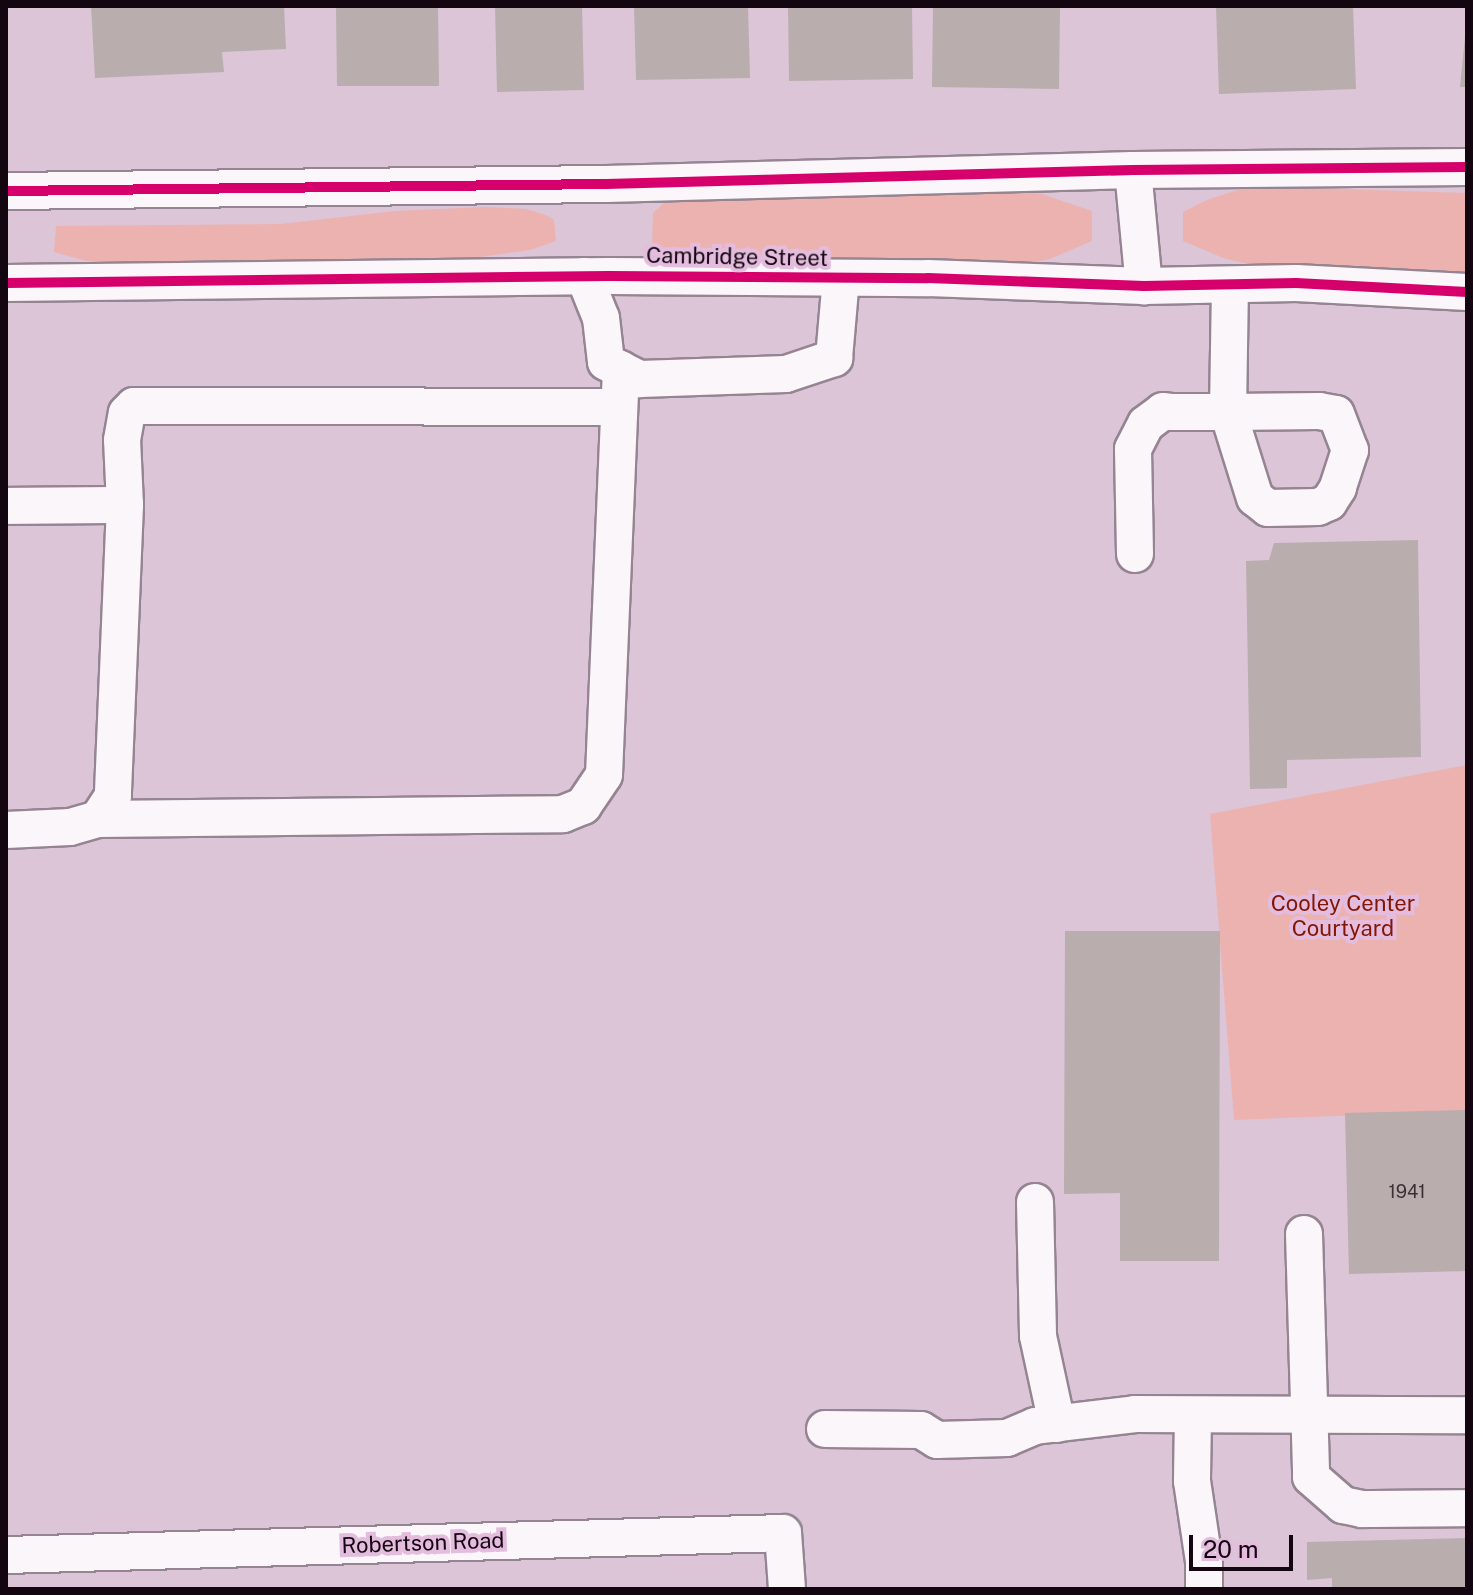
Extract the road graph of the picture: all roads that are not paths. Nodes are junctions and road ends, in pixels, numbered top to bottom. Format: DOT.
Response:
graph roads {
  1 [pos="1467,167"];
  2 [pos="1133,170"];
  3 [pos="6,191"];
  4 [pos="584,276"];
  5 [pos="841,278"];
  6 [pos="6,283"];
  7 [pos="1230,285"];
  8 [pos="1144,286"];
  9 [pos="1467,292"];
  10 [pos="621,369"];
  11 [pos="619,407"];
  12 [pos="125,505"];
  13 [pos="6,506"];
  14 [pos="1135,554"];
  15 [pos="98,819"];
  16 [pos="6,830"];
  17 [pos="1035,1202"];
  18 [pos="1304,1234"];
  19 [pos="1193,1415"];
  20 [pos="1309,1415"];
  21 [pos="1467,1415"];
  22 [pos="1046,1425"];
  23 [pos="825,1429"];
  24 [pos="1467,1508"];
  25 [pos="6,1555"];
  26 [pos="787,1589"];
  27 [pos="1204,1589"];
  1 -- 2 [label="street"];
  2 -- 3 [label="street"];
  2 -- 8 [label="street"];
  4 -- 5 [label="street, Cambridge Street"];
  4 -- 6 [label="street, Cambridge Street"];
  4 -- 10 [label="street"];
  5 -- 8 [label="street, Cambridge Street"];
  5 -- 10 [label="street"];
  7 -- 8 [label="street, Cambridge Street"];
  7 -- 9 [label="street, Cambridge Street"];
  7 -- 14 [label="street"];
  10 -- 11 [label="street"];
  11 -- 12 [label="street"];
  11 -- 15 [label="street"];
  12 -- 13 [label="street"];
  12 -- 15 [label="street"];
  15 -- 16 [label="street"];
  17 -- 22 [label="street"];
  18 -- 20 [label="street"];
  19 -- 20 [label="street"];
  19 -- 22 [label="street"];
  19 -- 27 [label="street"];
  20 -- 21 [label="street"];
  20 -- 24 [label="street"];
  22 -- 23 [label="street"];
  25 -- 26 [label="street, Robertson Road"];
}
